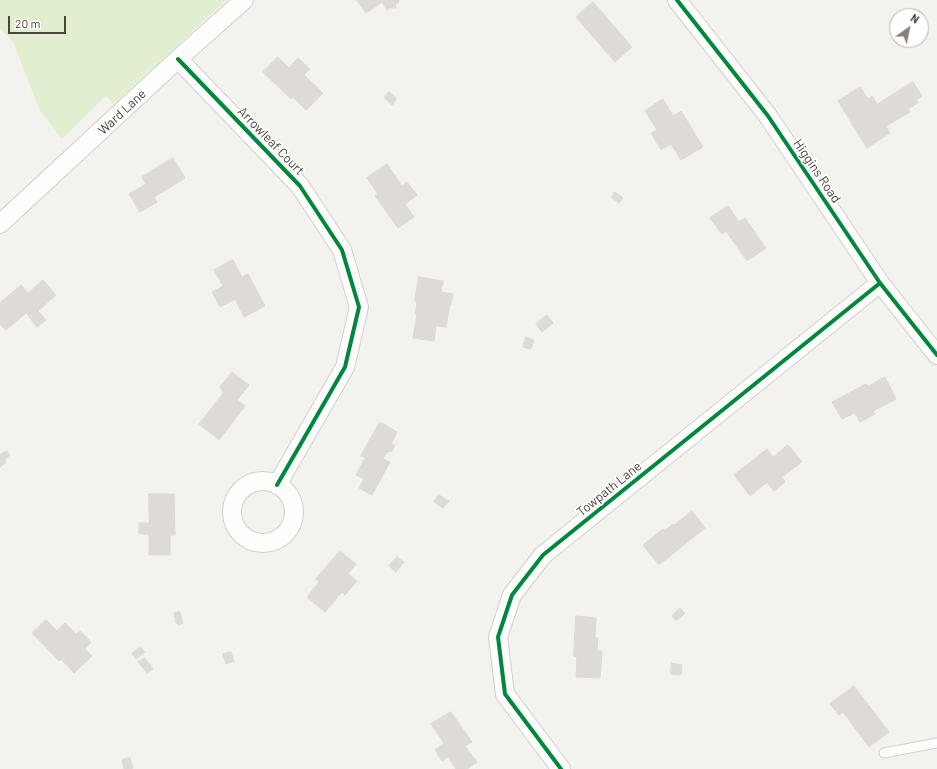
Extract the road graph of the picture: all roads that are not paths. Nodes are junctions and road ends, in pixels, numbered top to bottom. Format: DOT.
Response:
graph roads {
  1 [pos="244,0"];
  2 [pos="677,0"];
  3 [pos="178,59"];
  4 [pos="0,224"];
  5 [pos="880,283"];
  6 [pos="937,355"];
  7 [pos="277,485"];
  8 [pos="937,743"];
  9 [pos="884,753"];
  10 [pos="561,769"];
  1 -- 3 [label="street, Ward Lane"];
  2 -- 5 [label="street, Higgins Road"];
  3 -- 4 [label="street, Ward Lane"];
  3 -- 7 [label="street, Arrowleaf Court"];
  5 -- 6 [label="street, Higgins Road"];
  5 -- 10 [label="street, Towpath Lane"];
  8 -- 9 [label="lane"];
}
